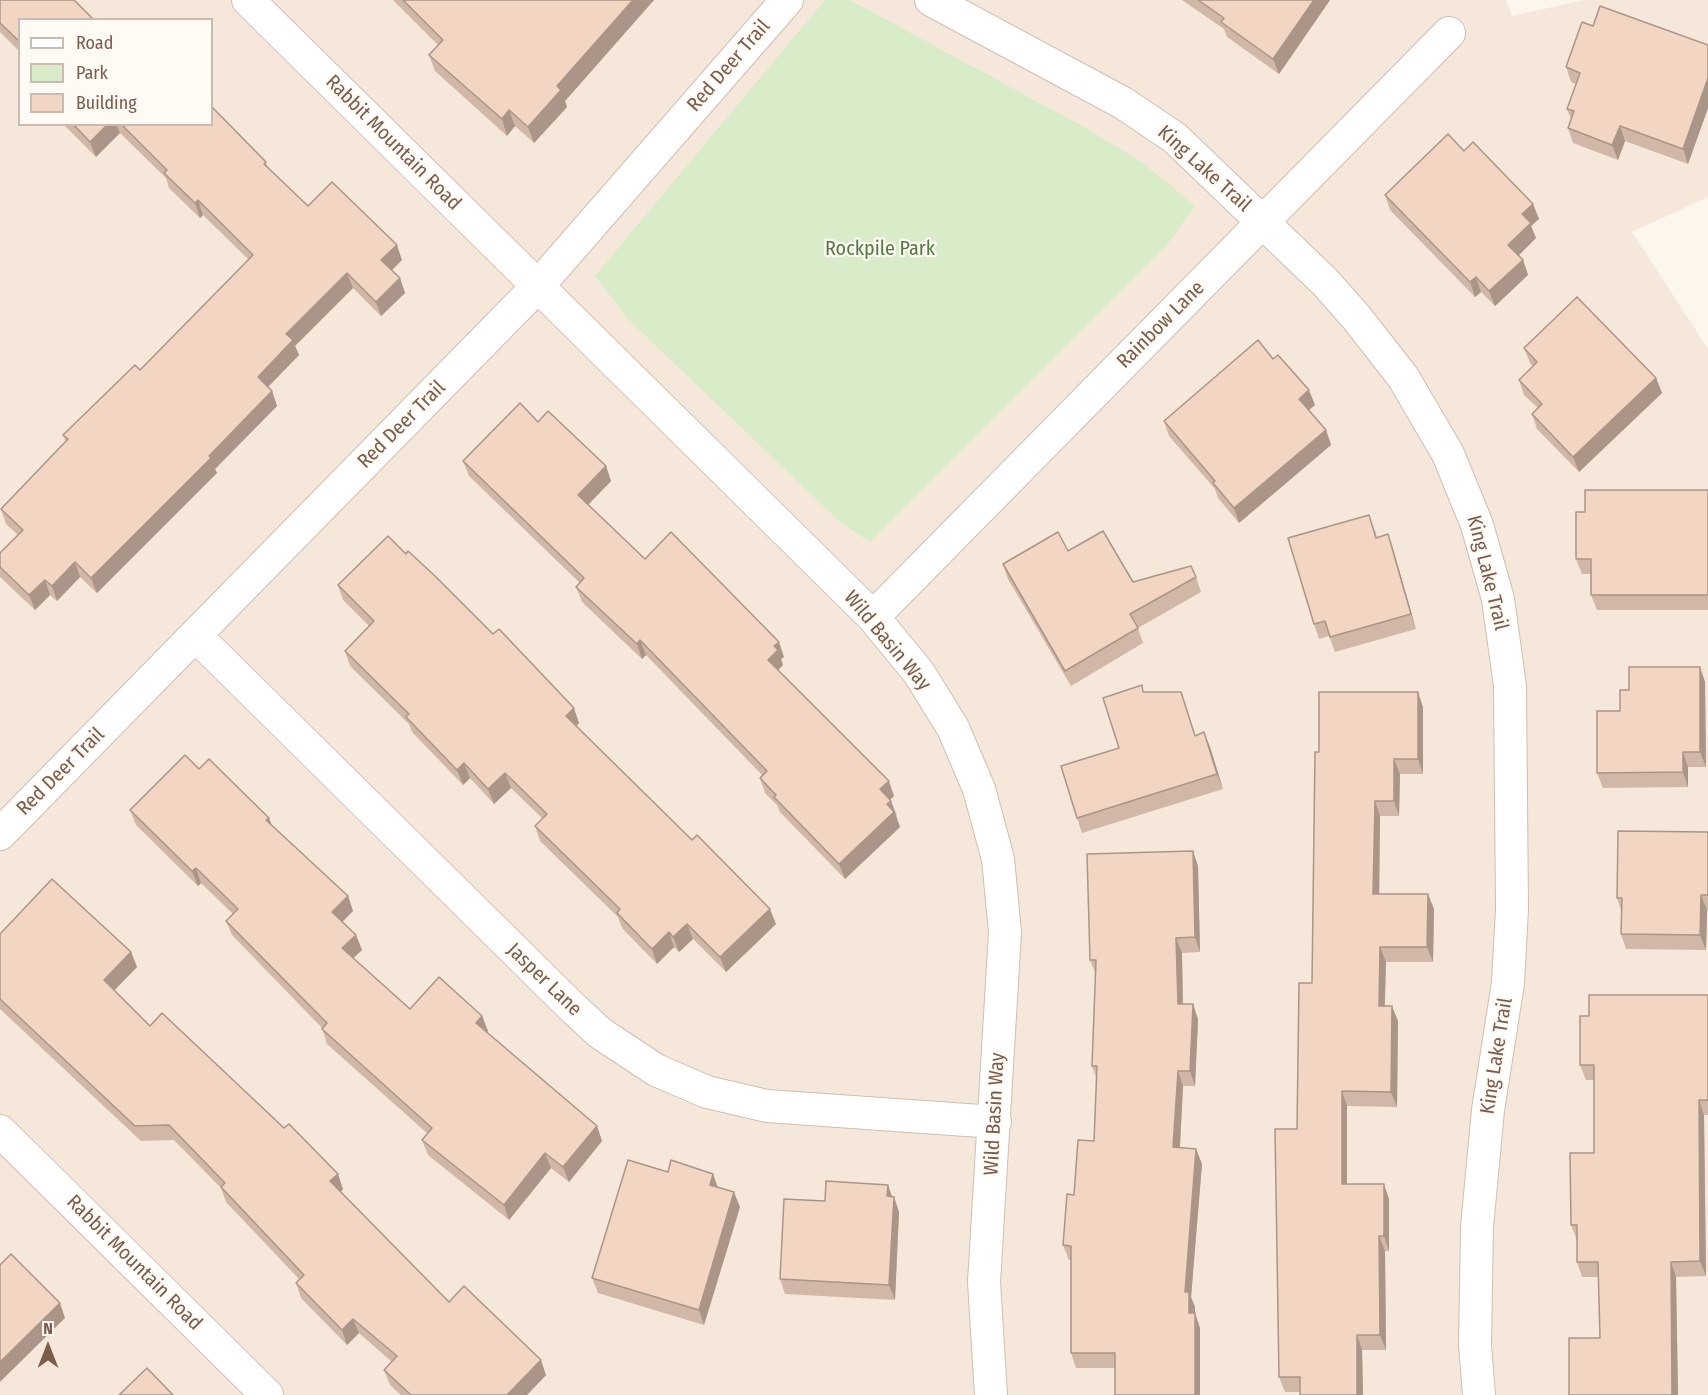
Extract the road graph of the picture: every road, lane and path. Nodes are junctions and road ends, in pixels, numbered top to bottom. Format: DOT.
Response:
graph roads {
  1 [pos="248,0"];
  2 [pos="787,0"];
  3 [pos="931,0"];
  4 [pos="1449,33"];
  5 [pos="1263,222"];
  6 [pos="538,286"];
  7 [pos="873,617"];
  8 [pos="196,636"];
  9 [pos="0,834"];
  10 [pos="994,1122"];
  11 [pos="0,1131"];
  12 [pos="267,1395"];
  13 [pos="990,1395"];
  14 [pos="1479,1395"];
  1 -- 6 [label="street, Rabbit Mountain Road"];
  2 -- 6 [label="street, Red Deer Trail"];
  3 -- 5 [label="street, King Lake Trail"];
  4 -- 5 [label="street, Rainbow Lane"];
  5 -- 7 [label="street, Rainbow Lane"];
  5 -- 14 [label="street, King Lake Trail"];
  6 -- 7 [label="street, Wild Basin Way"];
  6 -- 8 [label="street, Red Deer Trail"];
  7 -- 10 [label="street, Wild Basin Way"];
  8 -- 9 [label="street, Red Deer Trail"];
  8 -- 10 [label="street, Jasper Lane"];
  10 -- 13 [label="street, Wild Basin Way"];
  11 -- 12 [label="street, Rabbit Mountain Road"];
}
